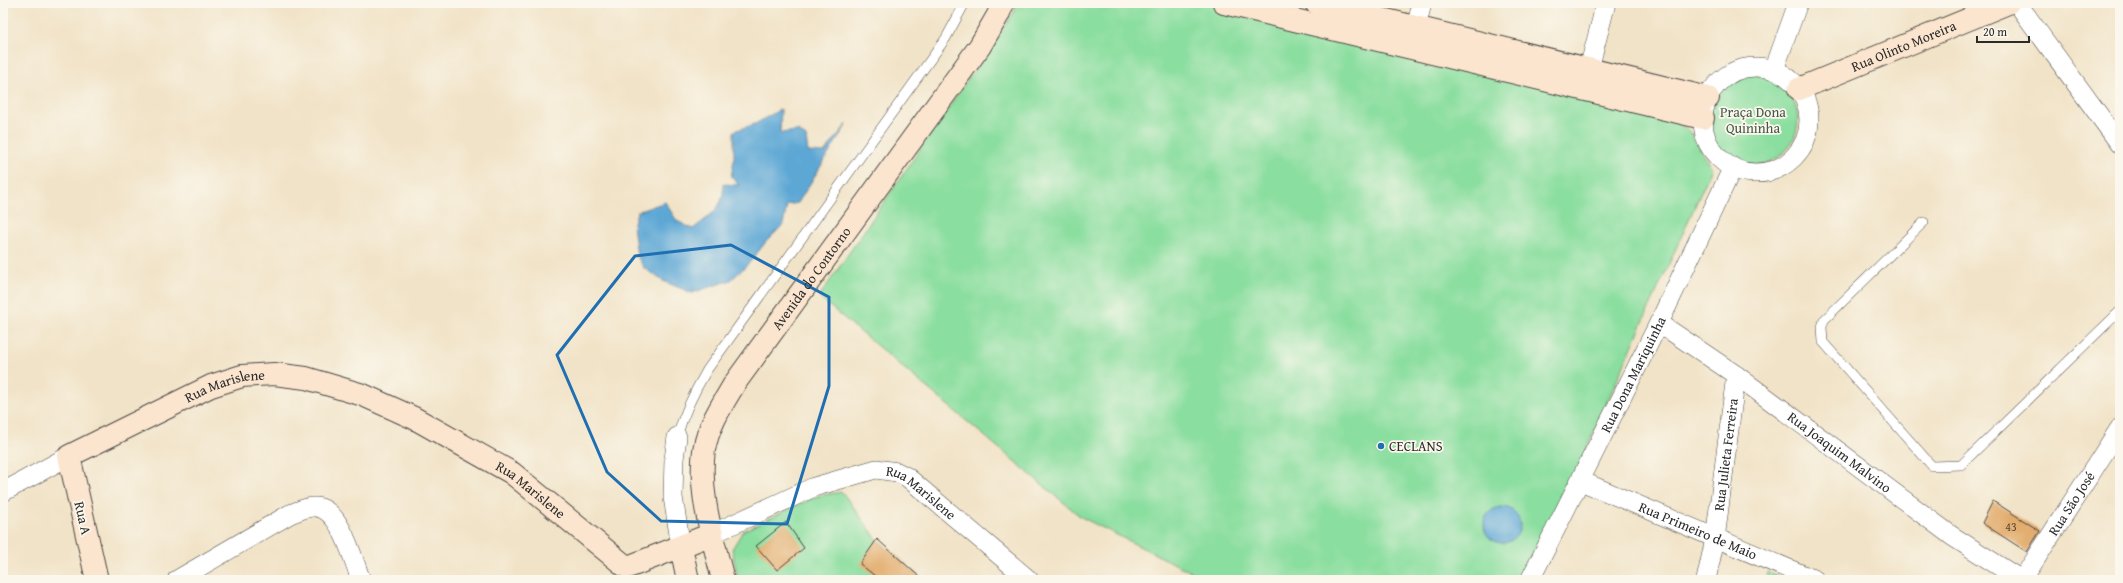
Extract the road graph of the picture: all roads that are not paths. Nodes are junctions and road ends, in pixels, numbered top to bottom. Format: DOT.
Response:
graph roads {
  1 [pos="965,3"];
  2 [pos="1003,3"];
  3 [pos="1224,3"];
  4 [pos="1316,3"];
  5 [pos="1422,3"];
  6 [pos="1606,3"];
  7 [pos="1798,3"];
  8 [pos="2008,3"];
  9 [pos="2017,3"];
  10 [pos="1414,38"];
  11 [pos="1774,70"];
  12 [pos="1586,79"];
  13 [pos="1799,89"];
  14 [pos="1705,108"];
  15 [pos="2120,144"];
  16 [pos="1733,167"];
  17 [pos="1924,222"];
  18 [pos="2120,311"];
  19 [pos="1659,323"];
  20 [pos="1736,375"];
  21 [pos="2120,428"];
  22 [pos="677,437"];
  23 [pos="69,456"];
  24 [pos="1581,481"];
  25 [pos="3,492"];
  26 [pos="712,534"];
  27 [pos="1715,539"];
  28 [pos="681,547"];
  29 [pos="97,580"];
  30 [pos="177,580"];
  31 [pos="361,580"];
  32 [pos="688,580"];
  33 [pos="723,580"];
  34 [pos="1029,580"];
  35 [pos="1530,580"];
  36 [pos="1706,580"];
  37 [pos="1815,580"];
  38 [pos="2021,580"];
  1 -- 22 [label="lane"];
  2 -- 26 [label="street, Avenida do Contorno"];
  3 -- 10 [label="street"];
  4 -- 10 [label="street"];
  5 -- 10 [label="street"];
  6 -- 12 [label="street"];
  7 -- 11 [label="street"];
  8 -- 13 [label="street, Rua Olinto Moreira"];
  9 -- 15 [label="street"];
  10 -- 12 [label="street"];
  11 -- 13 [label="street"];
  11 -- 14 [label="street"];
  12 -- 14 [label="street"];
  13 -- 16 [label="street"];
  14 -- 16 [label="street"];
  16 -- 19 [label="street, Rua Dona Mariquinha"];
  17 -- 18 [label="lane"];
  19 -- 20 [label="street, Rua Joaquim Malvino"];
  19 -- 24 [label="street, Rua Dona Mariquinha"];
  20 -- 27 [label="street, Rua Julieta Ferreira"];
  20 -- 38 [label="street, Rua Joaquim Malvino"];
  21 -- 38 [label="street, Rua São José"];
  22 -- 28 [label="street"];
  23 -- 25 [label="street, Rua Marislene"];
  23 -- 28 [label="street, Rua Marislene"];
  23 -- 29 [label="street, Rua A"];
  24 -- 27 [label="street, Rua Primeiro de Maio"];
  24 -- 35 [label="street, Rua Dona Mariquinha"];
  26 -- 28 [label="street, Rua Marislene"];
  26 -- 33 [label="street, Avenida do Contorno"];
  26 -- 34 [label="street, Rua Marislene"];
  27 -- 36 [label="street, Rua Julieta Ferreira"];
  27 -- 37 [label="street, Rua Primeiro de Maio"];
  28 -- 32 [label="street"];
  30 -- 31 [label="street"];
}
